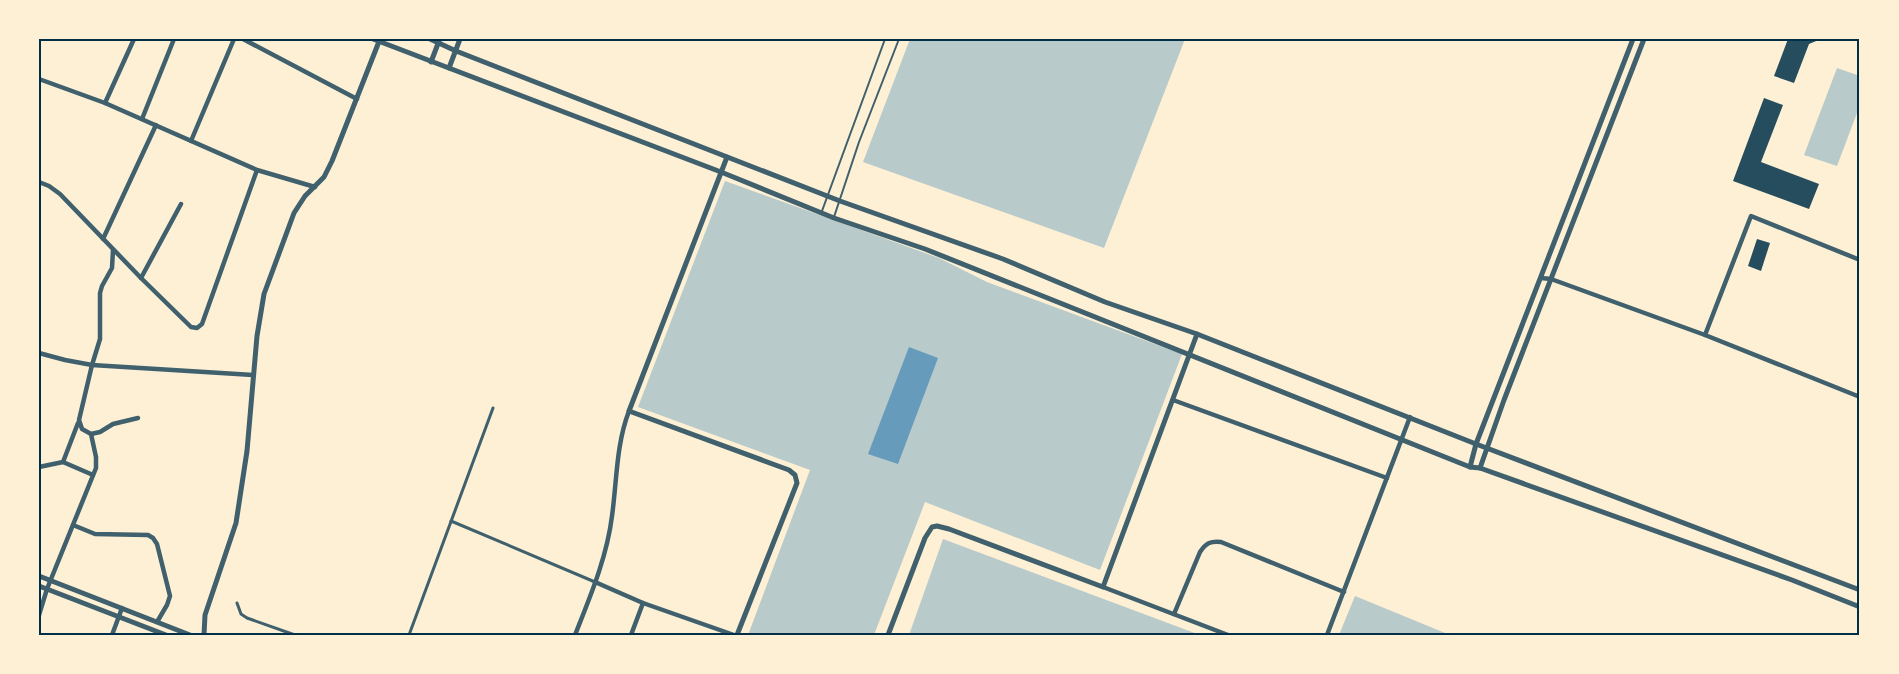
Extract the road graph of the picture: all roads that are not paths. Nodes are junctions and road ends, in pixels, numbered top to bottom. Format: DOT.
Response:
graph roads {
  1 [pos="134,39"];
  2 [pos="174,39"];
  3 [pos="234,39"];
  4 [pos="243,39"];
  5 [pos="430,39"];
  6 [pos="460,39"];
  7 [pos="885,39"];
  8 [pos="899,39"];
  9 [pos="1633,39"];
  10 [pos="1644,39"];
  11 [pos="377,40"];
  12 [pos="439,41"];
  13 [pos="456,51"];
  14 [pos="431,62"];
  15 [pos="449,68"];
  16 [pos="39,79"];
  17 [pos="357,99"];
  18 [pos="105,103"];
  19 [pos="142,118"];
  20 [pos="156,125"];
  21 [pos="191,141"];
  22 [pos="728,157"];
  23 [pos="257,170"];
  24 [pos="721,172"];
  25 [pos="39,182"];
  26 [pos="315,187"];
  27 [pos="829,197"];
  28 [pos="840,201"];
  29 [pos="181,204"];
  30 [pos="821,213"];
  31 [pos="834,218"];
  32 [pos="103,239"];
  33 [pos="113,250"];
  34 [pos="1860,260"];
  35 [pos="141,278"];
  36 [pos="1541,278"];
  37 [pos="1551,279"];
  38 [pos="1197,334"];
  39 [pos="1705,335"];
  40 [pos="39,353"];
  41 [pos="1189,355"];
  42 [pos="92,365"];
  43 [pos="254,375"];
  44 [pos="1860,397"];
  45 [pos="1173,400"];
  46 [pos="493,408"];
  47 [pos="629,411"];
  48 [pos="1410,417"];
  49 [pos="138,418"];
  50 [pos="78,420"];
  51 [pos="91,434"];
  52 [pos="1401,440"];
  53 [pos="1476,444"];
  54 [pos="1486,447"];
  55 [pos="63,462"];
  56 [pos="39,467"];
  57 [pos="1470,467"];
  58 [pos="1480,468"];
  59 [pos="93,475"];
  60 [pos="1387,478"];
  61 [pos="451,521"];
  62 [pos="73,525"];
  63 [pos="39,576"];
  64 [pos="50,581"];
  65 [pos="595,582"];
  66 [pos="39,585"];
  67 [pos="1103,587"];
  68 [pos="47,589"];
  69 [pos="1860,590"];
  70 [pos="1344,592"];
  71 [pos="237,603"];
  72 [pos="643,603"];
  73 [pos="1860,607"];
  74 [pos="122,608"];
  75 [pos="1174,614"];
  76 [pos="39,615"];
  77 [pos="119,616"];
  78 [pos="157,622"];
  79 [pos="112,635"];
  80 [pos="166,635"];
  81 [pos="189,635"];
  82 [pos="204,635"];
  83 [pos="295,635"];
  84 [pos="409,635"];
  85 [pos="575,635"];
  86 [pos="631,635"];
  87 [pos="736,635"];
  88 [pos="888,635"];
  89 [pos="1228,635"];
  90 [pos="1327,635"];
  1 -- 18 [label="street"];
  2 -- 19 [label="street"];
  3 -- 21 [label="street"];
  4 -- 17 [label="street"];
  5 -- 12 [label="street"];
  6 -- 13 [label="street"];
  7 -- 27 [label="lane"];
  8 -- 28 [label="lane"];
  9 -- 36 [label="street"];
  10 -- 37 [label="street"];
  11 -- 14 [label="street"];
  11 -- 17 [label="street"];
  12 -- 13 [label="street"];
  12 -- 14 [label="street"];
  13 -- 15 [label="street"];
  13 -- 22 [label="street"];
  14 -- 15 [label="street"];
  15 -- 24 [label="street"];
  16 -- 18 [label="street"];
  17 -- 26 [label="street"];
  18 -- 19 [label="street"];
  19 -- 20 [label="street"];
  20 -- 21 [label="street"];
  20 -- 32 [label="street"];
  21 -- 23 [label="street"];
  22 -- 24 [label="street"];
  22 -- 27 [label="street"];
  23 -- 26 [label="street"];
  23 -- 35 [label="street"];
  24 -- 30 [label="street"];
  24 -- 47 [label="street"];
  25 -- 32 [label="street"];
  26 -- 43 [label="street"];
  27 -- 28 [label="street"];
  27 -- 30 [label="lane"];
  28 -- 31 [label="lane"];
  28 -- 38 [label="street"];
  29 -- 35 [label="street"];
  30 -- 31 [label="street"];
  31 -- 41 [label="street"];
  32 -- 33 [label="street"];
  33 -- 35 [label="street"];
  33 -- 42 [label="street"];
  34 -- 39 [label="street"];
  36 -- 37 [label="street"];
  36 -- 53 [label="street"];
  37 -- 39 [label="street"];
  37 -- 54 [label="street"];
  38 -- 41 [label="street"];
  38 -- 48 [label="street"];
  39 -- 44 [label="street"];
  40 -- 42 [label="street"];
  41 -- 45 [label="street"];
  41 -- 52 [label="street"];
  42 -- 43 [label="street"];
  42 -- 50 [label="street"];
  43 -- 82 [label="street"];
  45 -- 60 [label="street"];
  45 -- 67 [label="street"];
  46 -- 61 [label="street"];
  47 -- 65 [label="street"];
  47 -- 87 [label="street"];
  48 -- 52 [label="street"];
  48 -- 53 [label="street"];
  49 -- 51 [label="street"];
  50 -- 51 [label="street"];
  50 -- 55 [label="street"];
  51 -- 59 [label="street"];
  52 -- 57 [label="street"];
  52 -- 60 [label="street"];
  53 -- 54 [label="street"];
  53 -- 57 [label="street"];
  54 -- 58 [label="street"];
  54 -- 69 [label="street"];
  55 -- 56 [label="street"];
  55 -- 59 [label="street"];
  57 -- 58 [label="street"];
  58 -- 73 [label="street"];
  59 -- 62 [label="street"];
  60 -- 70 [label="street"];
  61 -- 65 [label="street"];
  61 -- 84 [label="street"];
  62 -- 64 [label="street"];
  62 -- 78 [label="street"];
  63 -- 64 [label="street"];
  64 -- 68 [label="street"];
  64 -- 74 [label="street"];
  65 -- 72 [label="street"];
  65 -- 85 [label="street"];
  66 -- 68 [label="street"];
  67 -- 75 [label="street"];
  67 -- 88 [label="street"];
  68 -- 76 [label="street"];
  68 -- 77 [label="street"];
  70 -- 75 [label="street"];
  70 -- 90 [label="street"];
  71 -- 83 [label="street"];
  72 -- 86 [label="street"];
  72 -- 87 [label="street"];
  74 -- 77 [label="street"];
  74 -- 78 [label="street"];
  75 -- 89 [label="street"];
  77 -- 79 [label="street"];
  77 -- 80 [label="street"];
  78 -- 81 [label="street"];
}
